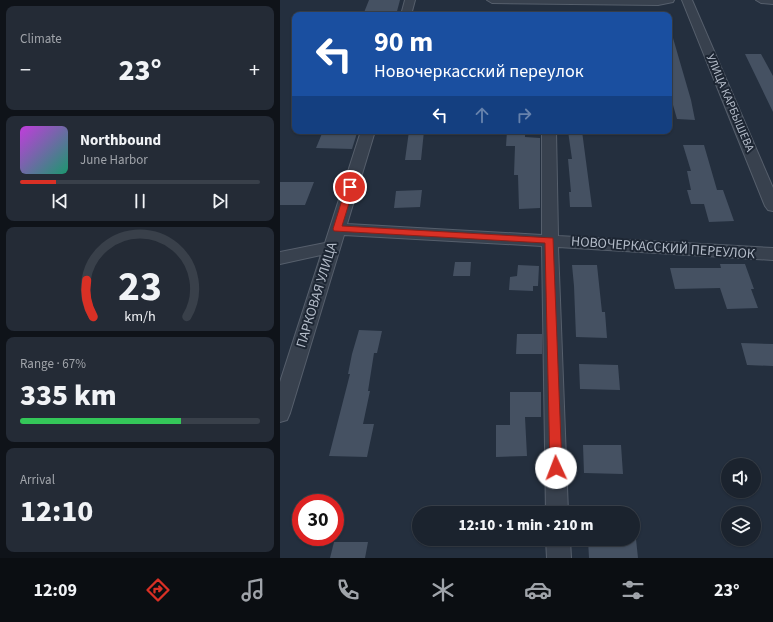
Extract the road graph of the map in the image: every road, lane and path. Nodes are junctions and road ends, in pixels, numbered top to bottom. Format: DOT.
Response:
graph roads {
  1 [pos="410,0"];
  2 [pos="492,0"];
  3 [pos="669,0"];
  4 [pos="688,0"];
  5 [pos="761,0"];
  6 [pos="773,1"];
  7 [pos="548,3"];
  8 [pos="407,12"];
  9 [pos="367,134"];
  10 [pos="549,134"];
  11 [pos="773,206"];
  12 [pos="337,229"];
  13 [pos="550,240"];
  14 [pos="333,247"];
  15 [pos="773,254"];
  16 [pos="280,258"];
  17 [pos="280,413"];
  18 [pos="557,506"];
  19 [pos="558,546"];
  20 [pos="559,558"];
  1 -- 8 [label="street"];
  2 -- 7 [label="street"];
  3 -- 7 [label="street"];
  4 -- 11 [label="street, УЛИЦА КАРБЫШЕВА"];
  5 -- 6 [label="street"];
  9 -- 12 [label="street, ПАРКОВАЯ УЛИЦА"];
  10 -- 13 [label="street"];
  12 -- 13 [label="street, НОВОЧЕРКАССКИЙ ПЕРЕУЛОК"];
  12 -- 14 [label="street, ПАРКОВАЯ УЛИЦА"];
  13 -- 15 [label="street, НОВОЧЕРКАССКИЙ ПЕРЕУЛОК"];
  13 -- 18 [label="street"];
  14 -- 16 [label="street"];
  14 -- 17 [label="street, ПАРКОВАЯ УЛИЦА"];
  19 -- 20 [label="street"];
}
